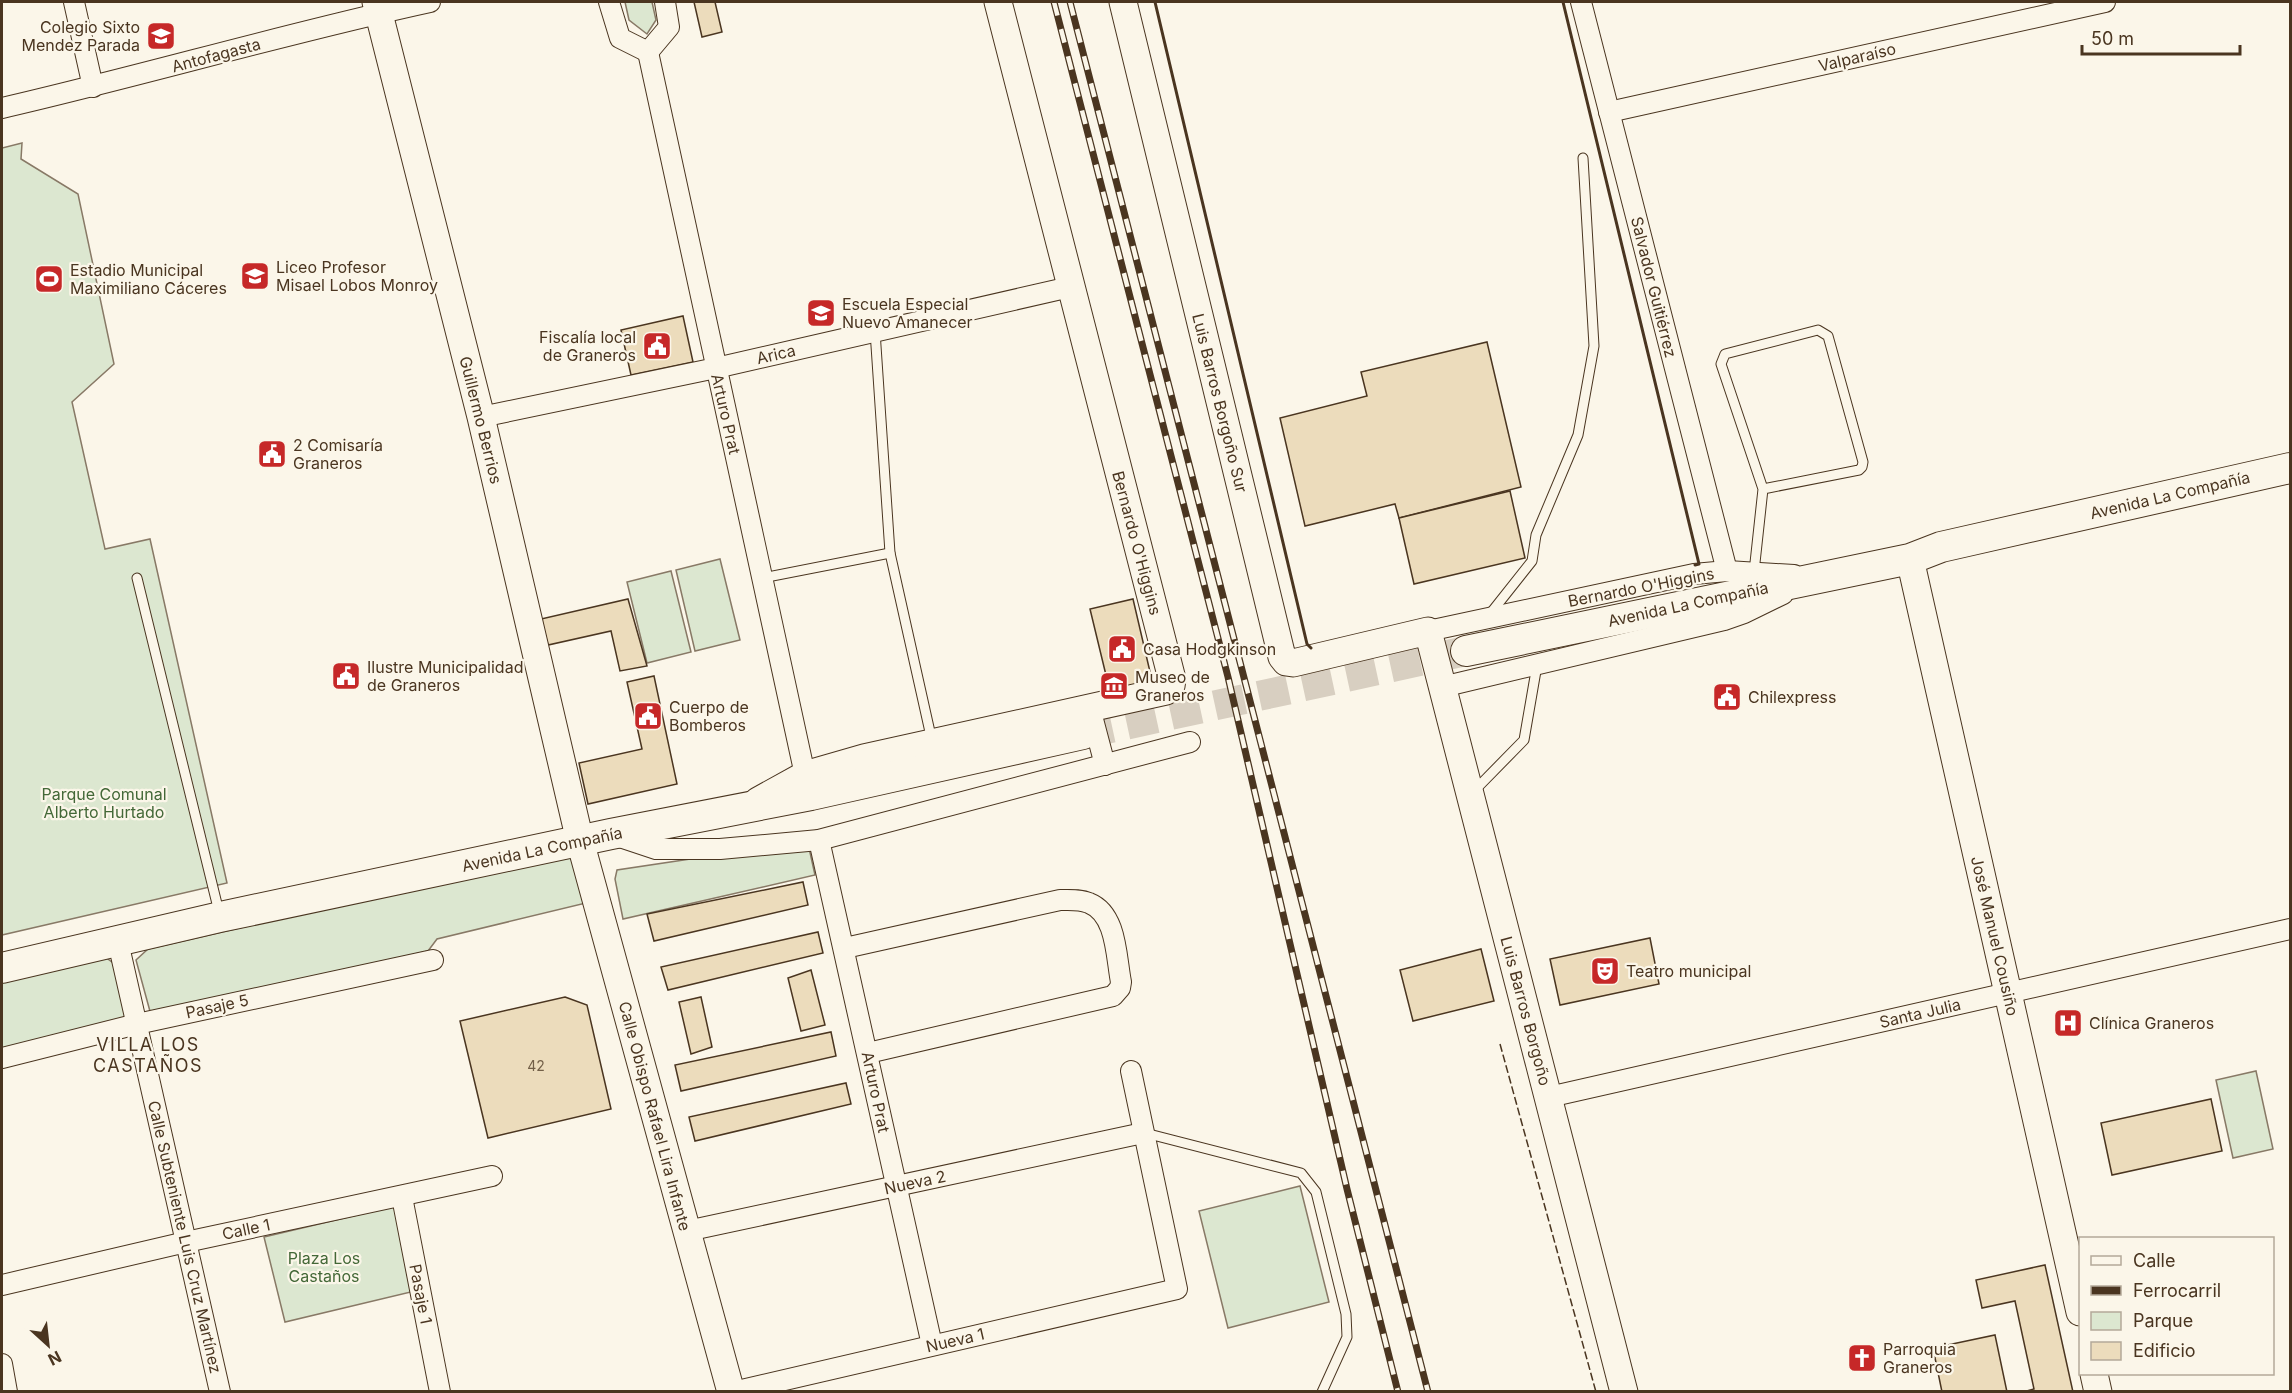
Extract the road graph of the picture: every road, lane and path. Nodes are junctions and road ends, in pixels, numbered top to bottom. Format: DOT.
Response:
graph roads {
  1 [pos="74,2"];
  2 [pos="430,2"];
  3 [pos="609,2"];
  4 [pos="664,2"];
  5 [pos="998,2"];
  6 [pos="1123,2"];
  7 [pos="1581,2"];
  8 [pos="2105,2"];
  9 [pos="2077,5"];
  10 [pos="378,7"];
  11 [pos="648,52"];
  12 [pos="93,87"];
  13 [pos="2,108"];
  14 [pos="1609,112"];
  15 [pos="1583,158"];
  16 [pos="1070,287"];
  17 [pos="875,332"];
  18 [pos="716,368"];
  19 [pos="481,417"];
  20 [pos="2290,468"];
  21 [pos="1763,489"];
  22 [pos="2290,489"];
  23 [pos="890,553"];
  24 [pos="1910,559"];
  25 [pos="1727,571"];
  26 [pos="1755,572"];
  27 [pos="1821,576"];
  28 [pos="137,578"];
  29 [pos="762,578"];
  30 [pos="1487,618"];
  31 [pos="1428,631"];
  32 [pos="1466,651"];
  33 [pos="1537,665"];
  34 [pos="1442,687"];
  35 [pos="1087,721"];
  36 [pos="933,742"];
  37 [pos="1190,742"];
  38 [pos="1105,765"];
  39 [pos="805,775"];
  40 [pos="1470,795"];
  41 [pos="744,808"];
  42 [pos="611,834"];
  43 [pos="819,840"];
  44 [pos="580,841"];
  45 [pos="220,917"];
  46 [pos="2290,929"];
  47 [pos="118,942"];
  48 [pos="845,948"];
  49 [pos="434,960"];
  50 [pos="2,968"];
  51 [pos="2008,993"];
  52 [pos="137,1024"];
  53 [pos="868,1053"];
  54 [pos="2,1058"];
  55 [pos="1131,1071"];
  56 [pos="1549,1097"];
  57 [pos="1143,1133"];
  58 [pos="492,1176"];
  59 [pos="897,1186"];
  60 [pos="402,1197"];
  61 [pos="687,1232"];
  62 [pos="186,1242"];
  63 [pos="2,1285"];
  64 [pos="2079,1308"];
  65 [pos="932,1345"];
  66 [pos="2,1364"];
  67 [pos="2094,1375"];
  68 [pos="7,1392"];
  69 [pos="220,1392"];
  70 [pos="440,1392"];
  71 [pos="732,1392"];
  72 [pos="1322,1392"];
  73 [pos="1624,1392"];
  74 [pos="2098,1392"];
  1 -- 12 [label="street"];
  2 -- 10 [label="street, Antofagasta"];
  3 -- 11 [label="street"];
  4 -- 11 [label="street"];
  5 -- 16 [label="street, Bernardo O'Higgins"];
  6 -- 31 [label="street, Luis Barros Borgoño Sur"];
  7 -- 14 [label="street, Salvador Guitiérrez"];
  8 -- 9 [label="street, Valparaíso"];
  9 -- 14 [label="street, Valparaíso"];
  10 -- 12 [label="street, Antofagasta"];
  10 -- 19 [label="street, Guillermo Berrios"];
  11 -- 18 [label="street, Arturo Prat"];
  12 -- 13 [label="street, Antofagasta"];
  14 -- 25 [label="street, Salvador Guitiérrez"];
  15 -- 30 [label="lane"];
  16 -- 17 [label="street, Arica"];
  16 -- 35 [label="street, Bernardo O'Higgins"];
  17 -- 18 [label="street, Arica"];
  17 -- 23 [label="lane"];
  18 -- 19 [label="street, Arica"];
  18 -- 29 [label="street, Arturo Prat"];
  19 -- 44 [label="street, Guillermo Berrios"];
  20 -- 24 [label="main road, Avenida La Compañía"];
  21 -- 21 [label="lane"];
  21 -- 26 [label="lane"];
  22 -- 24 [label="main road, Avenida La Compañía"];
  23 -- 29 [label="lane"];
  23 -- 36 [label="lane"];
  24 -- 27 [label="main road, Avenida La Compañía"];
  24 -- 51 [label="street, José Manuel Cousiño"];
  25 -- 26 [label="street, Bernardo O'Higgins"];
  25 -- 30 [label="street, Bernardo O'Higgins"];
  26 -- 27 [label="street, Bernardo O'Higgins"];
  27 -- 32 [label="main road, Avenida La Compañía"];
  27 -- 33 [label="street"];
  28 -- 45 [label="lane"];
  29 -- 39 [label="street, Arturo Prat"];
  30 -- 31 [label="street, Bernardo O'Higgins"];
  31 -- 34 [label="street, Luis Barros Borgoño"];
  33 -- 34 [label="street"];
  33 -- 40 [label="lane"];
  34 -- 40 [label="street, Luis Barros Borgoño"];
  35 -- 36 [label="street, Bernardo O'Higgins"];
  35 -- 38 [label="street"];
  35 -- 41 [label="main road, Avenida La Compañía"];
  36 -- 39 [label="street, Bernardo O'Higgins"];
  37 -- 38 [label="street"];
  38 -- 43 [label="street"];
  39 -- 41 [label="street, Bernardo O'Higgins"];
  40 -- 56 [label="street, Luis Barros Borgoño"];
  41 -- 42 [label="main road, Avenida La Compañía"];
  42 -- 43 [label="street"];
  42 -- 44 [label="main road, Avenida La Compañía"];
  43 -- 48 [label="street, Arturo Prat"];
  44 -- 45 [label="main road, Avenida La Compañía"];
  44 -- 61 [label="street, Calle Obispo Rafael Lira Infante"];
  45 -- 47 [label="main road, Avenida La Compañía"];
  46 -- 51 [label="street, Santa Julia"];
  47 -- 50 [label="main road, Avenida La Compañía"];
  47 -- 52 [label="street, Calle Subteniente Luis Cruz Martínez"];
  48 -- 53 [label="street, Arturo Prat"];
  48 -- 53 [label="street"];
  49 -- 52 [label="street, Pasaje 5"];
  51 -- 56 [label="street, Santa Julia"];
  51 -- 64 [label="street, José Manuel Cousiño"];
  52 -- 54 [label="street, Pasaje 5"];
  52 -- 62 [label="street, Calle Subteniente Luis Cruz Martínez"];
  53 -- 59 [label="street, Arturo Prat"];
  55 -- 57 [label="street"];
  56 -- 73 [label="street, Luis Barros Borgoño"];
  57 -- 59 [label="street, Nueva 2"];
  57 -- 65 [label="street, Nueva 1"];
  57 -- 72 [label="lane"];
  58 -- 60 [label="street, Calle 1"];
  59 -- 61 [label="street, Nueva 2"];
  59 -- 65 [label="street, Arturo Prat"];
  60 -- 62 [label="street, Calle 1"];
  60 -- 70 [label="street, Pasaje 1"];
  61 -- 71 [label="street, Calle Obispo Rafael Lira Infante"];
  62 -- 63 [label="street, Calle 1"];
  62 -- 69 [label="street, Calle Subteniente Luis Cruz Martínez"];
  65 -- 71 [label="street, Nueva 1"];
  66 -- 68 [label="street"];
  67 -- 74 [label="street"];
}
